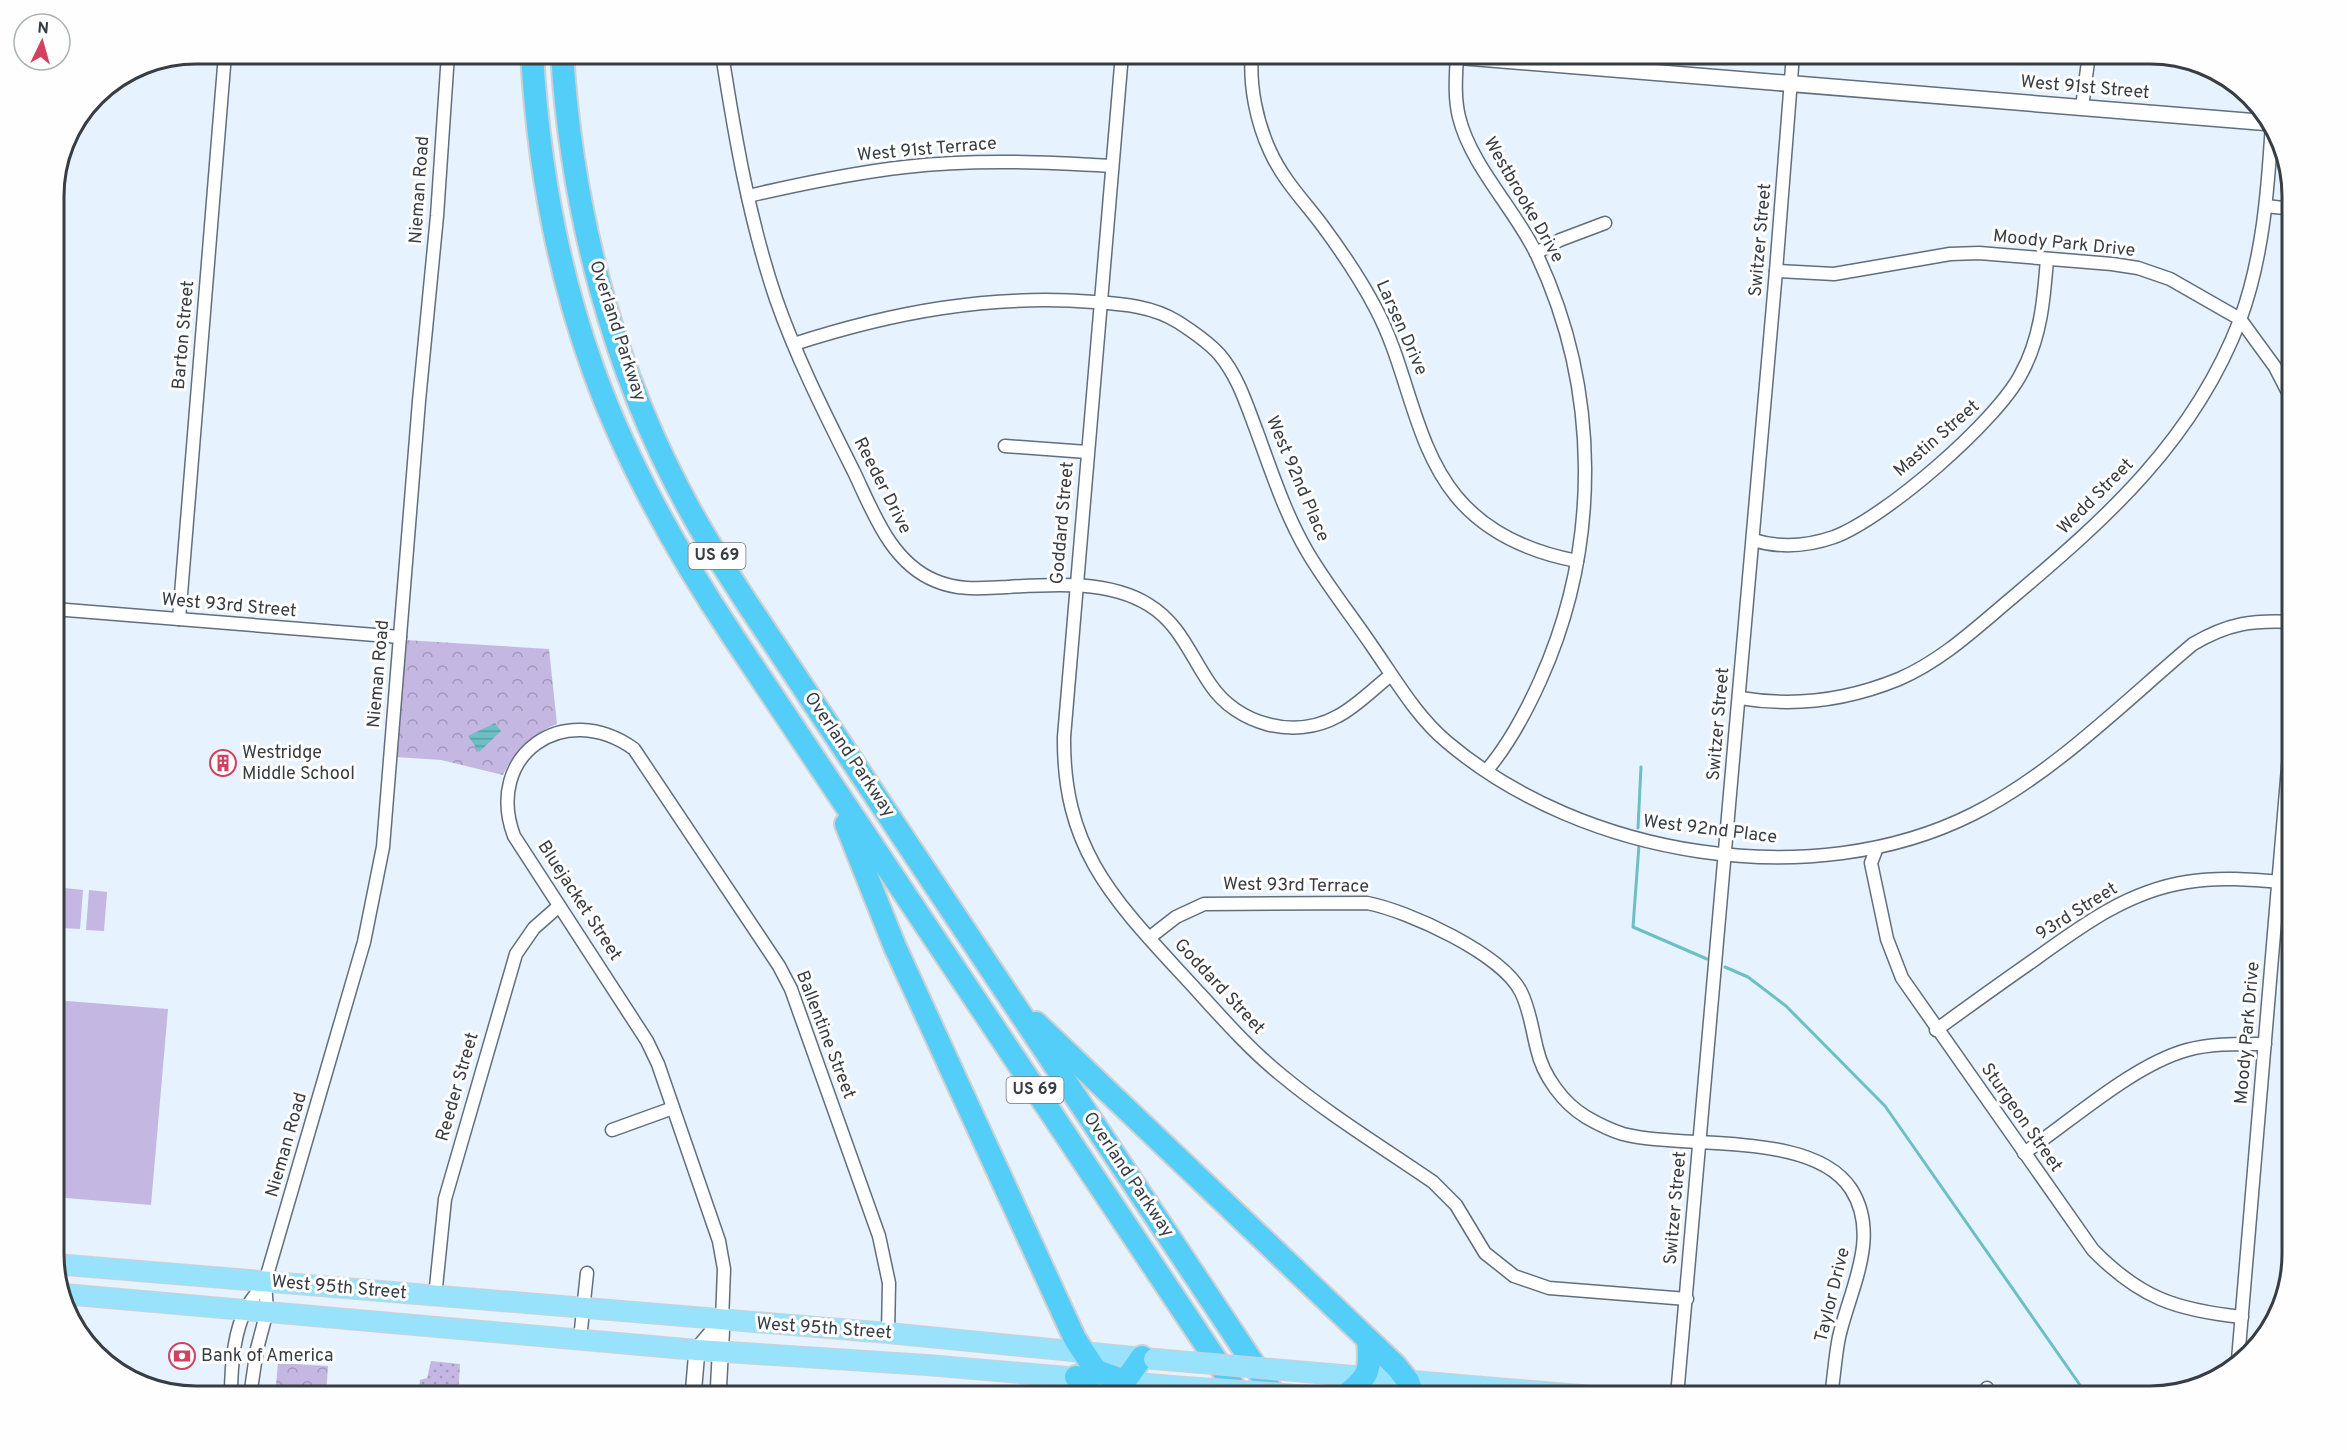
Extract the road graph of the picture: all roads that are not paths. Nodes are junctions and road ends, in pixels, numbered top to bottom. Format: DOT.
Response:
graph roads {
  1 [pos="224,64"];
  2 [pos="447,64"];
  3 [pos="533,64"];
  4 [pos="563,64"];
  5 [pos="724,64"];
  6 [pos="1121,64"];
  7 [pos="1253,64"];
  8 [pos="1457,64"];
  9 [pos="1561,64"];
  10 [pos="1792,64"];
  11 [pos="2088,64"];
  12 [pos="1791,84"];
  13 [pos="2082,107"];
  14 [pos="2259,122"];
  15 [pos="2271,143"];
  16 [pos="1111,166"];
  17 [pos="748,196"];
  18 [pos="2266,206"];
  19 [pos="2282,207"];
  20 [pos="1605,223"];
  21 [pos="1536,253"];
  22 [pos="2047,259"];
  23 [pos="1776,272"];
  24 [pos="1101,302"];
  25 [pos="2240,319"];
  26 [pos="794,344"];
  27 [pos="2282,381"];
  28 [pos="1005,446"];
  29 [pos="1087,452"];
  30 [pos="1753,540"];
  31 [pos="1577,561"];
  32 [pos="1076,587"];
  33 [pos="65,610"];
  34 [pos="179,619"];
  35 [pos="2282,622"];
  36 [pos="400,637"];
  37 [pos="1391,675"];
  38 [pos="1740,698"];
  39 [pos="567,730"];
  40 [pos="1487,770"];
  41 [pos="831,783"];
  42 [pos="2282,836"];
  43 [pos="1876,850"];
  44 [pos="1725,853"];
  45 [pos="2278,882"];
  46 [pos="2282,882"];
  47 [pos="559,906"];
  48 [pos="1149,938"];
  49 [pos="1010,1000"];
  50 [pos="1936,1030"];
  51 [pos="2265,1044"];
  52 [pos="673,1108"];
  53 [pos="612,1130"];
  54 [pos="1700,1142"];
  55 [pos="2024,1153"];
  56 [pos="65,1265"];
  57 [pos="586,1273"];
  58 [pos="265,1282"];
  59 [pos="72,1295"];
  60 [pos="435,1297"];
  61 [pos="1687,1299"];
  62 [pos="246,1309"];
  63 [pos="583,1310"];
  64 [pos="267,1311"];
  65 [pos="2242,1317"];
  66 [pos="722,1321"];
  67 [pos="888,1334"];
  68 [pos="580,1339"];
  69 [pos="1368,1340"];
  70 [pos="697,1350"];
  71 [pos="722,1351"];
  72 [pos="1081,1351"];
  73 [pos="2239,1351"];
  74 [pos="1148,1358"];
  75 [pos="1076,1377"];
  76 [pos="1366,1377"];
  77 [pos="231,1385"];
  78 [pos="252,1385"];
  79 [pos="694,1385"];
  80 [pos="719,1385"];
  81 [pos="1084,1385"];
  82 [pos="1107,1385"];
  83 [pos="1117,1385"];
  84 [pos="1126,1385"];
  85 [pos="1233,1385"];
  86 [pos="1268,1385"];
  87 [pos="1357,1385"];
  88 [pos="1395,1385"];
  89 [pos="1408,1385"];
  90 [pos="1678,1385"];
  91 [pos="1833,1385"];
  1 -- 34 [label="street, Barton Street"];
  2 -- 36 [label="street, Nieman Road"];
  3 -- 41 [label="highway, Overland Parkway / US 69"];
  4 -- 49 [label="highway, Overland Parkway / US 69"];
  5 -- 17 [label="street, Reeder Drive"];
  6 -- 16 [label="street, Goddard Street"];
  7 -- 31 [label="street, Larsen Drive"];
  8 -- 21 [label="street, Westbrooke Drive"];
  9 -- 12 [label="street, West 91st Street"];
  10 -- 12 [label="street, Switzer Street"];
  11 -- 13 [label="street"];
  12 -- 13 [label="street, West 91st Street"];
  12 -- 23 [label="street, Switzer Street"];
  13 -- 14 [label="street, West 91st Street"];
  15 -- 18 [label="street, Wedd Street"];
  16 -- 17 [label="street, West 91st Terrace"];
  16 -- 24 [label="street, Goddard Street"];
  17 -- 26 [label="street, Reeder Drive"];
  18 -- 19 [label="street"];
  18 -- 25 [label="street, Wedd Street"];
  20 -- 21 [label="street"];
  21 -- 31 [label="street, Westbrooke Drive"];
  22 -- 23 [label="street, Moody Park Drive"];
  22 -- 25 [label="street, Moody Park Drive"];
  22 -- 30 [label="street, Mastin Street"];
  23 -- 30 [label="street, Switzer Street"];
  24 -- 26 [label="street, West 92nd Place"];
  24 -- 29 [label="street, Goddard Street"];
  24 -- 37 [label="street, West 92nd Place"];
  25 -- 27 [label="street, Moody Park Drive"];
  25 -- 38 [label="street, Wedd Street"];
  26 -- 32 [label="street, Reeder Drive"];
  28 -- 29 [label="street, Goddard Street"];
  29 -- 32 [label="street, Goddard Street"];
  30 -- 38 [label="street, Switzer Street"];
  31 -- 40 [label="street, Westbrooke Drive"];
  32 -- 37 [label="street, Reeder Drive"];
  32 -- 48 [label="street, Goddard Street"];
  33 -- 34 [label="street, West 93rd Street"];
  34 -- 36 [label="street, West 93rd Street"];
  35 -- 43 [label="street, West 92nd Place"];
  36 -- 58 [label="street, Nieman Road"];
  37 -- 40 [label="street, West 92nd Place"];
  38 -- 44 [label="street, Switzer Street"];
  39 -- 47 [label="street, Bluejacket Street"];
  39 -- 67 [label="street, Ballentine Street"];
  40 -- 44 [label="street, West 92nd Place"];
  41 -- 72 [label="highway"];
  41 -- 85 [label="highway, Overland Parkway / US 69"];
  42 -- 45 [label="street, Moody Park Drive"];
  43 -- 44 [label="street, West 92nd Place"];
  43 -- 50 [label="street, Sturgeon Street"];
  44 -- 54 [label="street, Switzer Street"];
  45 -- 46 [label="street, 93rd Street"];
  45 -- 50 [label="street, 93rd Street"];
  45 -- 51 [label="street, Moody Park Drive"];
  47 -- 52 [label="street, Bluejacket Street"];
  47 -- 60 [label="street, Reeder Street"];
  48 -- 54 [label="street, West 93rd Terrace"];
  48 -- 61 [label="street, Goddard Street"];
  49 -- 69 [label="highway"];
  49 -- 86 [label="highway, Overland Parkway / US 69"];
  50 -- 55 [label="street, Sturgeon Street"];
  51 -- 55 [label="street"];
  51 -- 65 [label="street, Moody Park Drive"];
  52 -- 53 [label="street"];
  52 -- 66 [label="street, Bluejacket Street"];
  54 -- 61 [label="street, Switzer Street"];
  54 -- 91 [label="street, Taylor Drive"];
  55 -- 65 [label="street, Sturgeon Street"];
  56 -- 58 [label="main road, West 95th Street"];
  57 -- 63 [label="street"];
  58 -- 60 [label="main road, West 95th Street"];
  58 -- 62 [label="street, Nieman Road"];
  58 -- 64 [label="street, Nieman Road"];
  59 -- 62 [label="main road, West 95th Street"];
  60 -- 63 [label="main road, West 95th Street"];
  61 -- 90 [label="street, Switzer Street"];
  62 -- 64 [label="main road, West 95th Street"];
  62 -- 77 [label="street, Nieman Road"];
  63 -- 66 [label="main road, West 95th Street"];
  63 -- 68 [label="street"];
  64 -- 68 [label="main road, West 95th Street"];
  64 -- 78 [label="street, Nieman Road"];
  65 -- 73 [label="street, Moody Park Drive"];
  66 -- 67 [label="main road, West 95th Street"];
  66 -- 70 [label="street"];
  66 -- 71 [label="street, Bluejacket Street"];
  67 -- 72 [label="main road, West 95th Street"];
  68 -- 70 [label="main road, West 95th Street"];
  69 -- 76 [label="highway"];
  69 -- 89 [label="highway"];
  70 -- 71 [label="main road, West 95th Street"];
  70 -- 79 [label="street"];
  71 -- 75 [label="main road, West 95th Street"];
  71 -- 80 [label="street, Bluejacket Street"];
  72 -- 74 [label="main road, West 95th Street"];
  72 -- 83 [label="highway"];
  74 -- 76 [label="main road, West 95th Street, bridge"];
  74 -- 84 [label="highway"];
  75 -- 81 [label="highway"];
  75 -- 82 [label="main road, West 95th Street"];
  76 -- 87 [label="highway"];
  76 -- 88 [label="main road, West 95th Street"];
}
